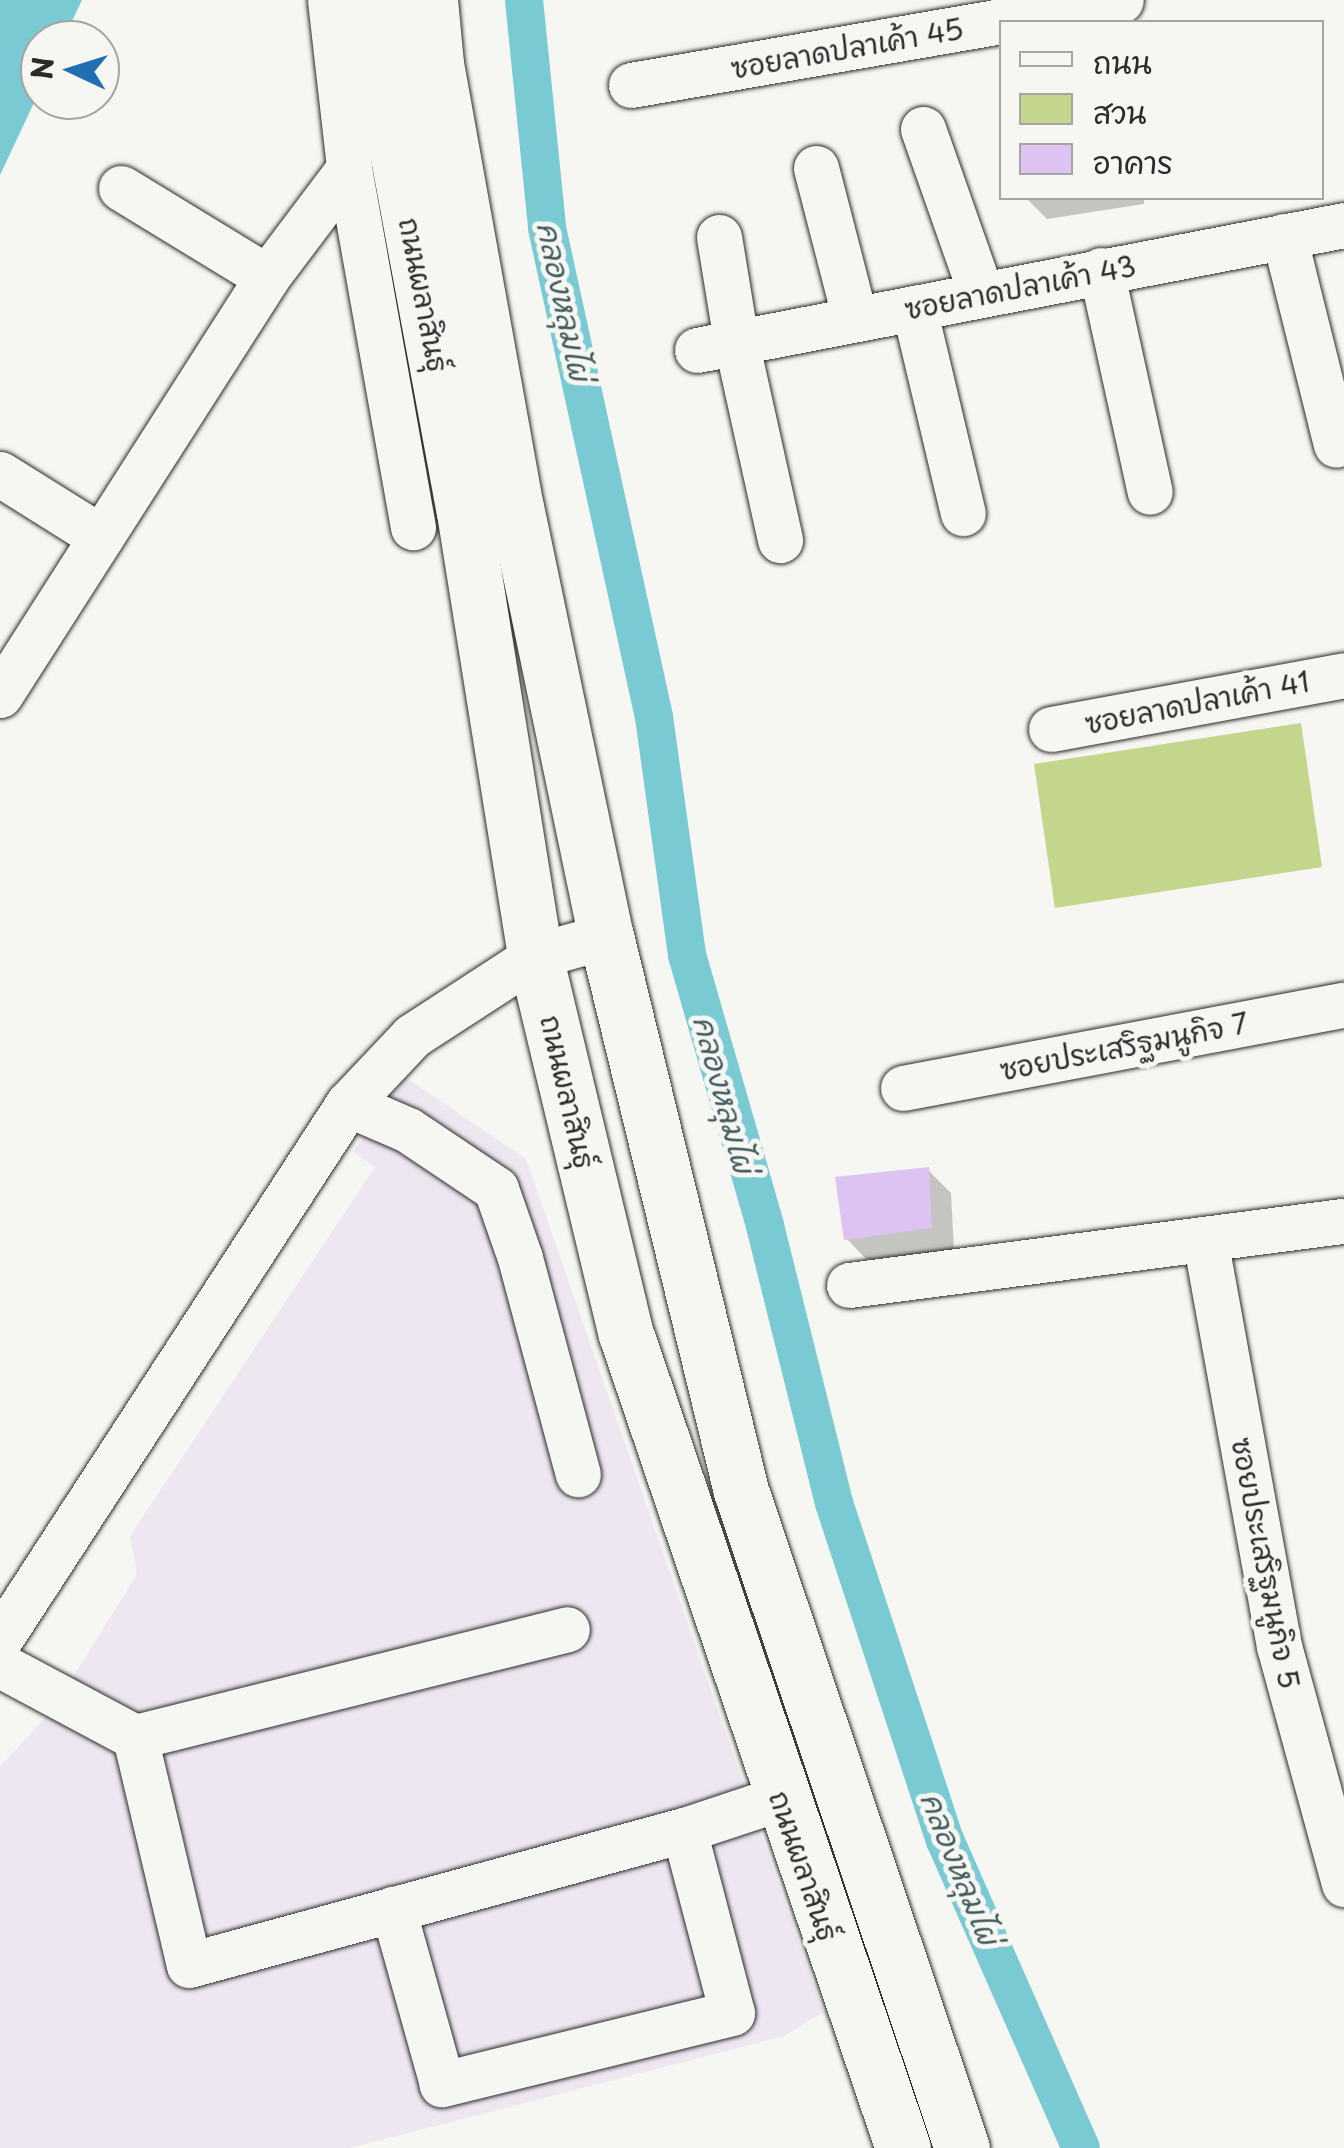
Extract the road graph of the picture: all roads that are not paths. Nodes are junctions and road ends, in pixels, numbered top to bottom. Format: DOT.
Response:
graph roads {
  1 [pos="330,0"];
  2 [pos="379,0"];
  3 [pos="430,0"];
  4 [pos="1121,0"];
  5 [pos="936,16"];
  6 [pos="1055,17"];
  7 [pos="632,85"];
  8 [pos="924,129"];
  9 [pos="349,168"];
  10 [pos="816,168"];
  11 [pos="120,188"];
  12 [pos="1344,224"];
  13 [pos="1284,236"];
  14 [pos="719,237"];
  15 [pos="1101,270"];
  16 [pos="267,277"];
  17 [pos="981,294"];
  18 [pos="914,308"];
  19 [pos="855,319"];
  20 [pos="716,345"];
  21 [pos="1336,444"];
  22 [pos="0,474"];
  23 [pos="1150,492"];
  24 [pos="963,513"];
  25 [pos="414,527"];
  26 [pos="102,536"];
  27 [pos="780,540"];
  28 [pos="1344,675"];
  29 [pos="0,695"];
  30 [pos="1051,729"];
  31 [pos="606,936"];
  32 [pos="535,956"];
  33 [pos="1344,1005"];
  34 [pos="903,1088"];
  35 [pos="348,1104"];
  36 [pos="1344,1221"];
  37 [pos="1205,1239"];
  38 [pos="850,1285"];
  39 [pos="578,1474"];
  40 [pos="567,1629"];
  41 [pos="0,1640"];
  42 [pos="0,1665"];
  43 [pos="135,1738"];
  44 [pos="781,1798"];
  45 [pos="684,1830"];
  46 [pos="1344,1884"];
  47 [pos="393,1910"];
  48 [pos="903,2148"];
  49 [pos="962,2148"];
  1 -- 9 [label="street"];
  2 -- 32 [label="main road, ถนนผลาสินธุ์"];
  3 -- 31 [label="main road, ถนนผลาสินธุ์"];
  4 -- 6 [label="street, ซอยลาดปลาเค้า 45"];
  5 -- 6 [label="street, ซอยลาดปลาเค้า 45"];
  5 -- 7 [label="street, ซอยลาดปลาเค้า 45"];
  8 -- 17 [label="street"];
  9 -- 16 [label="street"];
  9 -- 25 [label="street"];
  10 -- 19 [label="street"];
  11 -- 16 [label="street"];
  12 -- 13 [label="street, ซอยลาดปลาเค้า 43"];
  13 -- 15 [label="street, ซอยลาดปลาเค้า 43"];
  13 -- 21 [label="street"];
  14 -- 20 [label="street"];
  15 -- 17 [label="street, ซอยลาดปลาเค้า 43"];
  15 -- 23 [label="street"];
  16 -- 26 [label="street"];
  17 -- 18 [label="street, ซอยลาดปลาเค้า 43"];
  18 -- 19 [label="street, ซอยลาดปลาเค้า 43"];
  18 -- 24 [label="street"];
  19 -- 20 [label="street, ซอยลาดปลาเค้า 43"];
  20 -- 27 [label="street"];
  22 -- 26 [label="street"];
  26 -- 29 [label="street"];
  28 -- 30 [label="street, ซอยลาดปลาเค้า 41"];
  31 -- 32 [label="street"];
  31 -- 49 [label="main road, ถนนผลาสินธุ์"];
  32 -- 35 [label="street"];
  32 -- 44 [label="main road, ถนนผลาสินธุ์"];
  33 -- 34 [label="street, ซอยประเสริฐมนูกิจ 7"];
  35 -- 39 [label="street"];
  35 -- 41 [label="street"];
  36 -- 37 [label="street"];
  37 -- 38 [label="street"];
  37 -- 46 [label="street, ซอยประเสริฐมนูกิจ 5"];
  40 -- 43 [label="street"];
  42 -- 43 [label="street"];
  43 -- 47 [label="street"];
  44 -- 45 [label="street"];
  44 -- 48 [label="main road, ถนนผลาสินธุ์"];
  45 -- 47 [label="street"];
  45 -- 47 [label="street"];
}
